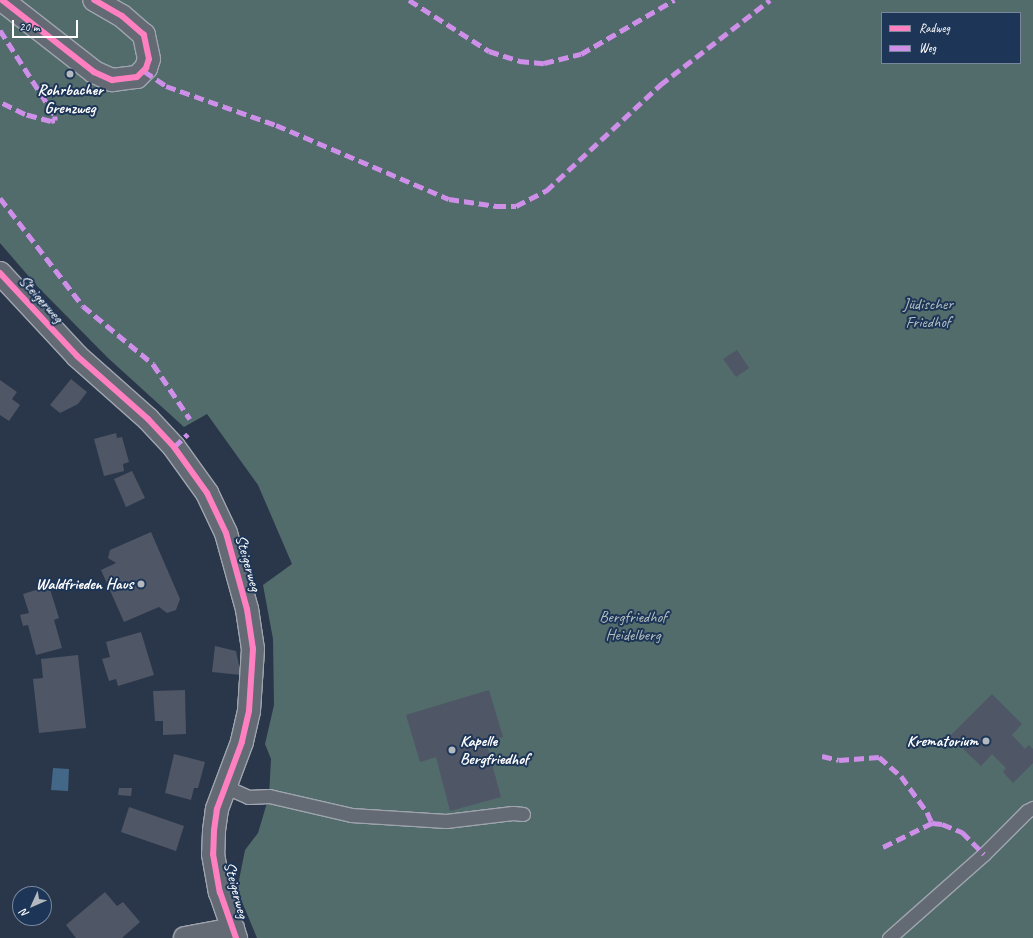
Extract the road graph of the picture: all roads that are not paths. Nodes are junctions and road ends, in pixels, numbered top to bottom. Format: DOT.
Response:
graph roads {
  1 [pos="2,0"];
  2 [pos="94,0"];
  3 [pos="0,273"];
  4 [pos="226,787"];
  5 [pos="1033,808"];
  6 [pos="523,814"];
  7 [pos="234,934"];
  8 [pos="185,938"];
  9 [pos="889,938"];
  1 -- 2 [label="street"];
  3 -- 4 [label="street, Steigerweg"];
  4 -- 6 [label="lane"];
  4 -- 7 [label="street, Steigerweg"];
  5 -- 9 [label="lane"];
  7 -- 8 [label="street"];
}
